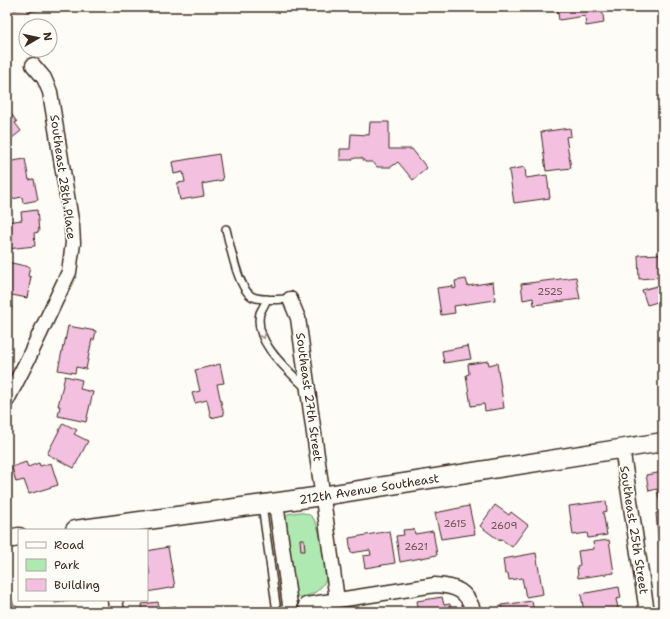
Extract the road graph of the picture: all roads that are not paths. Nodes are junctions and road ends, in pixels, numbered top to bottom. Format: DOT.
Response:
graph roads {
  1 [pos="33,65"];
  2 [pos="226,229"];
  3 [pos="268,299"];
  4 [pos="290,299"];
  5 [pos="307,389"];
  6 [pos="7,400"];
  7 [pos="663,442"];
  8 [pos="622,448"];
  9 [pos="322,496"];
  10 [pos="269,504"];
  11 [pos="105,528"];
  12 [pos="90,529"];
  13 [pos="18,537"];
  14 [pos="7,539"];
  15 [pos="337,600"];
  16 [pos="115,601"];
  17 [pos="306,605"];
  18 [pos="117,612"];
  19 [pos="277,612"];
  20 [pos="291,612"];
  21 [pos="474,612"];
  22 [pos="646,612"];
  1 -- 6 [label="street, Southeast 28th Place"];
  2 -- 3 [label="lane"];
  3 -- 4 [label="lane"];
  3 -- 5 [label="lane, one-way"];
  4 -- 5 [label="street, Southeast 27th Street"];
  5 -- 9 [label="street, Southeast 27th Street"];
  7 -- 8 [label="street, 212th Avenue Southeast"];
  8 -- 9 [label="street, 212th Avenue Southeast"];
  8 -- 22 [label="street, Southeast 25th Street"];
  9 -- 10 [label="street, 212th Avenue Southeast"];
  9 -- 15 [label="street, Southeast 27th Street"];
  10 -- 11 [label="street, 212th Avenue Southeast"];
  10 -- 19 [label="lane"];
  10 -- 20 [label="street"];
  11 -- 12 [label="street, 212th Avenue Southeast"];
  13 -- 14 [label="street"];
  15 -- 17 [label="street"];
  15 -- 21 [label="street"];
  16 -- 18 [label="street"];
}
